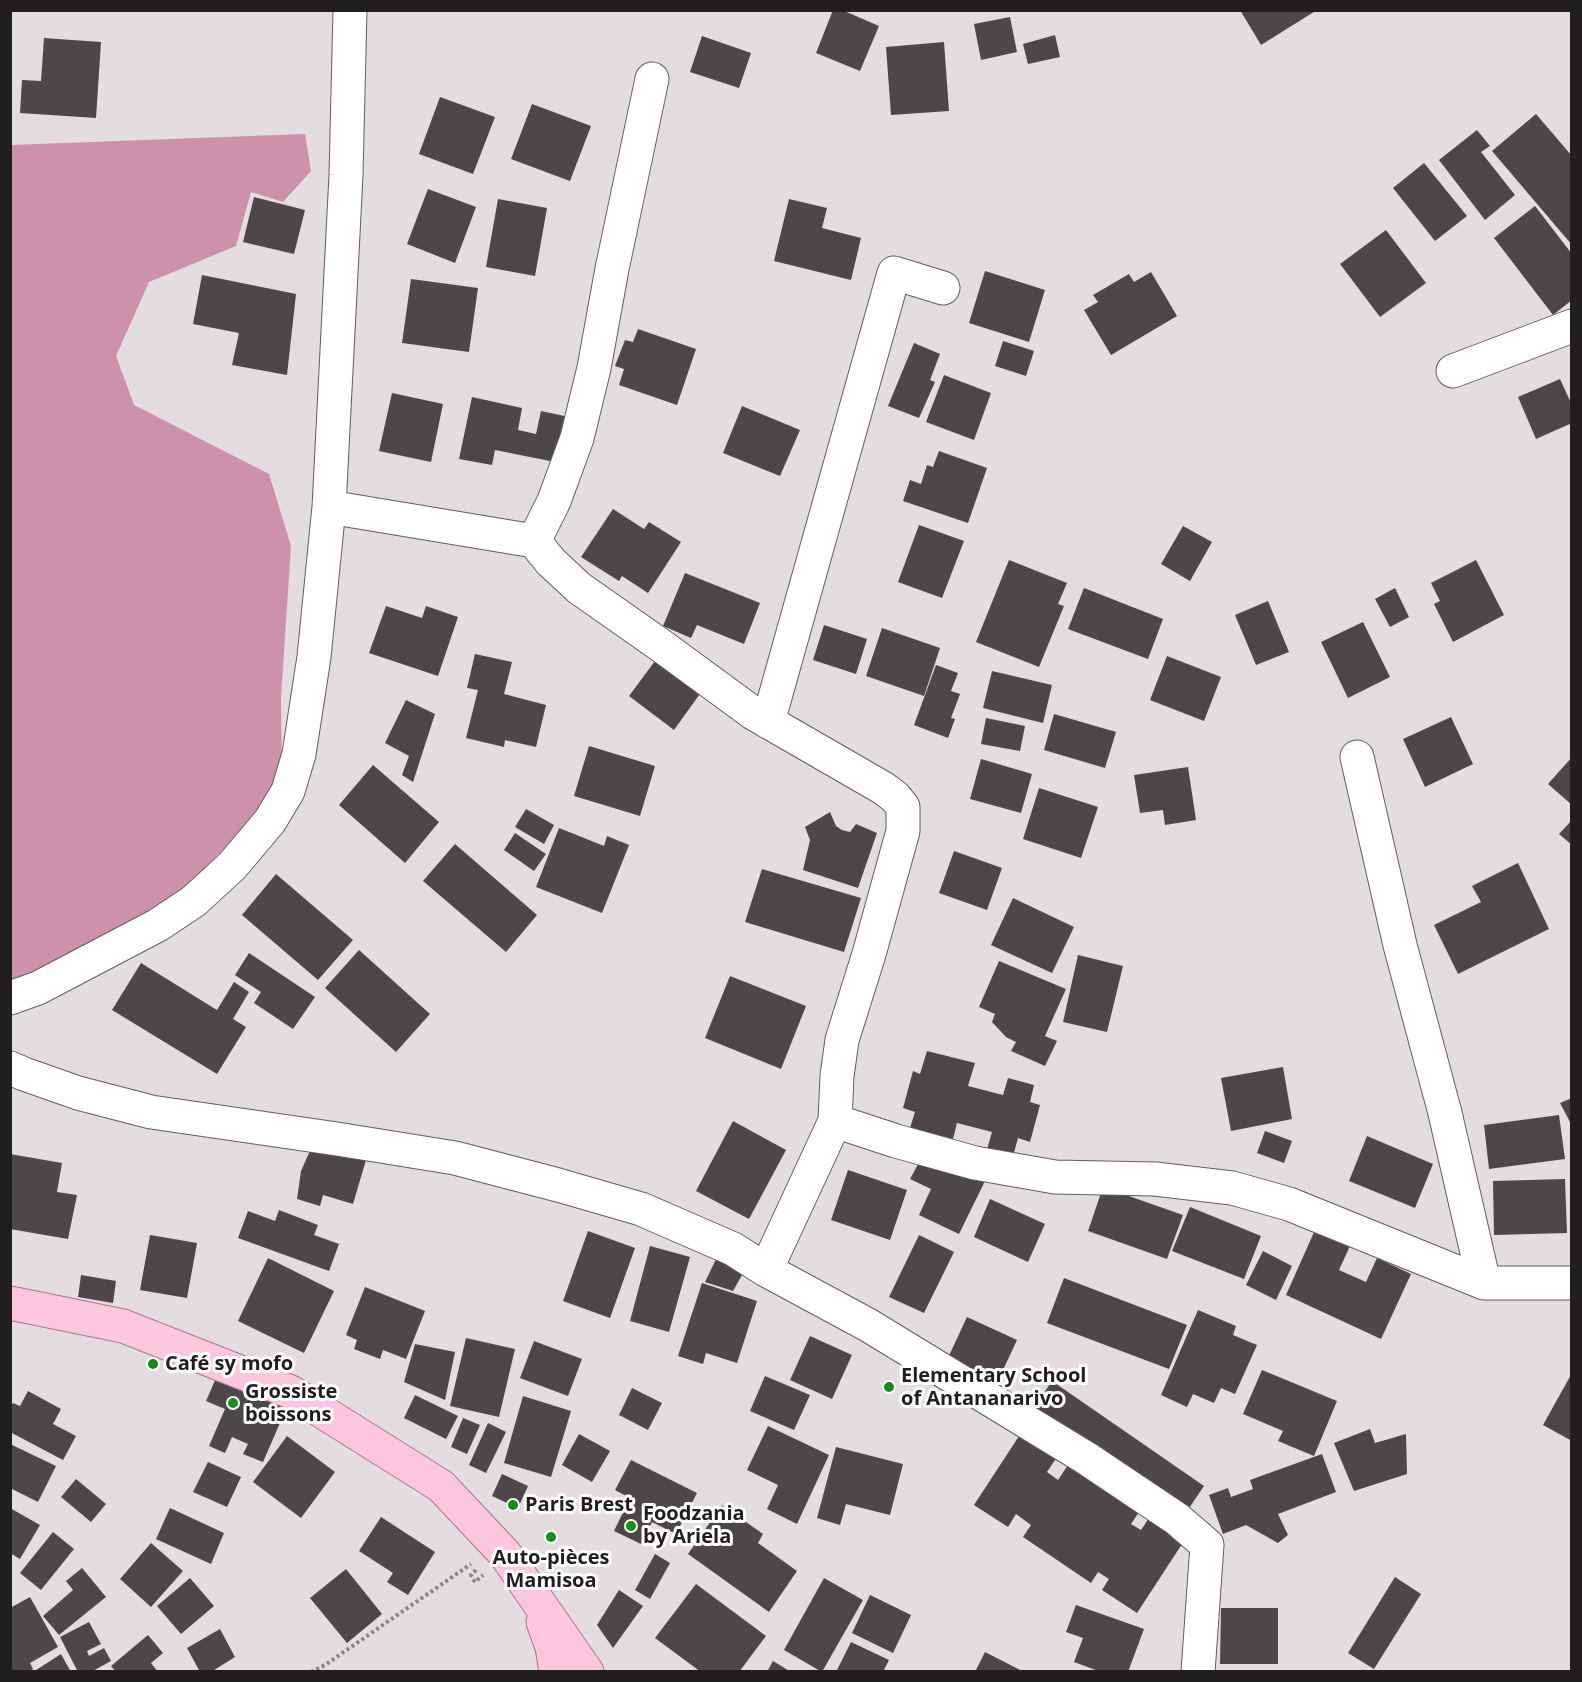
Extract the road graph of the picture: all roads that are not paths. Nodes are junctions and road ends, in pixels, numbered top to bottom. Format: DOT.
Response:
graph roads {
  1 [pos="350,10"];
  2 [pos="652,80"];
  3 [pos="943,288"];
  4 [pos="1572,326"];
  5 [pos="1453,371"];
  6 [pos="329,507"];
  7 [pos="534,541"];
  8 [pos="768,722"];
  9 [pos="1357,757"];
  10 [pos="10,998"];
  11 [pos="10,1068"];
  12 [pos="835,1121"];
  13 [pos="766,1270"];
  14 [pos="1484,1283"];
  15 [pos="1572,1283"];
  16 [pos="10,1303"];
  17 [pos="535,1598"];
  18 [pos="556,1671"];
  19 [pos="587,1671"];
  20 [pos="1198,1671"];
  1 -- 6 [label="street"];
  2 -- 7 [label="street"];
  3 -- 8 [label="street"];
  4 -- 5 [label="street"];
  6 -- 7 [label="street"];
  6 -- 10 [label="street"];
  7 -- 8 [label="street"];
  8 -- 12 [label="street"];
  9 -- 14 [label="street"];
  11 -- 13 [label="street"];
  12 -- 13 [label="street"];
  12 -- 14 [label="street"];
  13 -- 20 [label="street"];
  14 -- 15 [label="street"];
  16 -- 17 [label="main road"];
  17 -- 18 [label="main road"];
  17 -- 19 [label="main road"];
}
